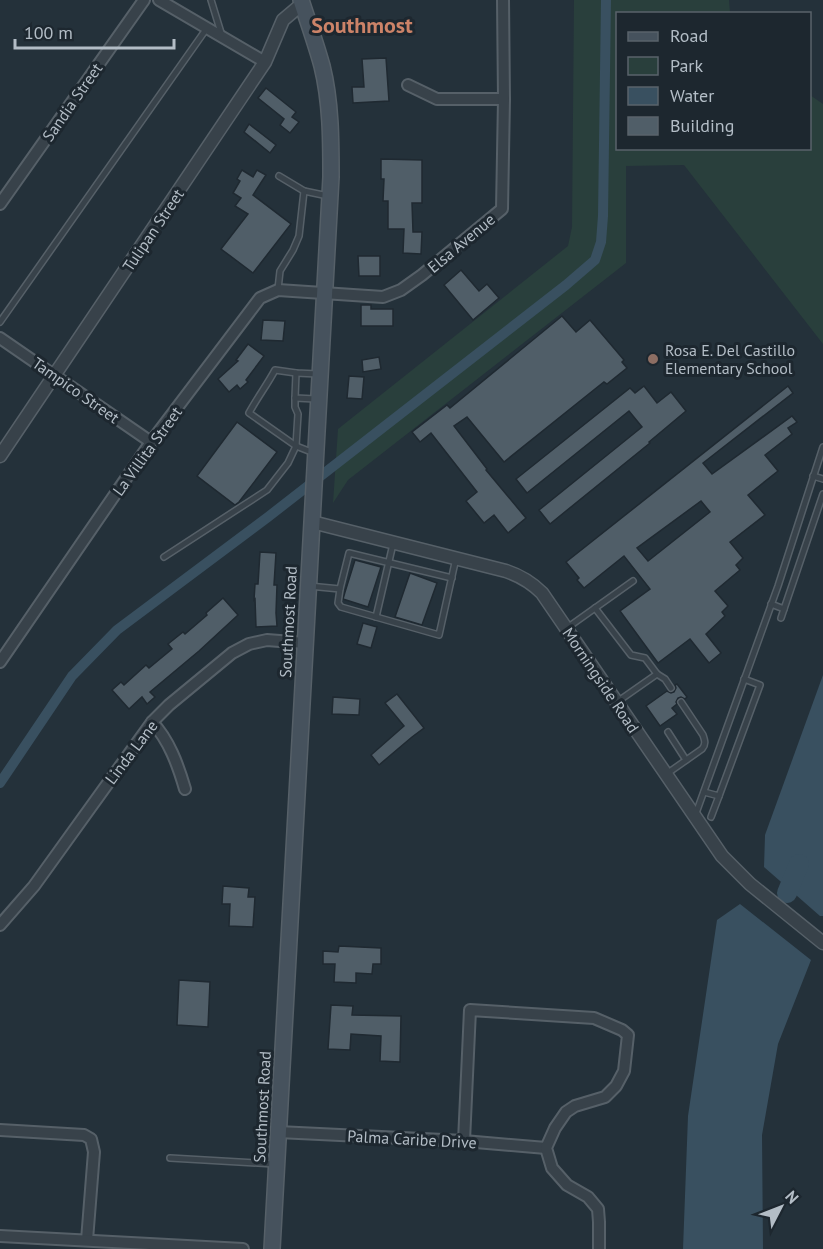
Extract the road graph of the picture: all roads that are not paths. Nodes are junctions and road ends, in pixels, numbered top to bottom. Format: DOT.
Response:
graph roads {
  1 [pos="144,0"];
  2 [pos="159,0"];
  3 [pos="211,0"];
  4 [pos="503,0"];
  5 [pos="302,2"];
  6 [pos="207,28"];
  7 [pos="223,37"];
  8 [pos="265,62"];
  9 [pos="408,85"];
  10 [pos="504,99"];
  11 [pos="279,176"];
  12 [pos="304,191"];
  13 [pos="330,196"];
  14 [pos="0,204"];
  15 [pos="278,290"];
  16 [pos="324,293"];
  17 [pos="0,322"];
  18 [pos="0,338"];
  19 [pos="296,373"];
  20 [pos="320,374"];
  21 [pos="55,376"];
  22 [pos="295,398"];
  23 [pos="318,399"];
  24 [pos="151,442"];
  25 [pos="296,446"];
  26 [pos="823,447"];
  27 [pos="316,453"];
  28 [pos="0,456"];
  29 [pos="813,476"];
  30 [pos="823,479"];
  31 [pos="823,494"];
  32 [pos="313,515"];
  33 [pos="393,543"];
  34 [pos="164,557"];
  35 [pos="456,558"];
  36 [pos="389,563"];
  37 [pos="346,565"];
  38 [pos="353,568"];
  39 [pos="378,576"];
  40 [pos="452,578"];
  41 [pos="385,579"];
  42 [pos="633,581"];
  43 [pos="309,586"];
  44 [pos="339,589"];
  45 [pos="373,592"];
  46 [pos="381,595"];
  47 [pos="771,604"];
  48 [pos="596,608"];
  49 [pos="784,609"];
  50 [pos="376,617"];
  51 [pos="781,618"];
  52 [pos="566,629"];
  53 [pos="305,643"];
  54 [pos="0,662"];
  55 [pos="657,674"];
  56 [pos="744,679"];
  57 [pos="671,688"];
  58 [pos="616,702"];
  59 [pos="681,702"];
  60 [pos="152,722"];
  61 [pos="668,732"];
  62 [pos="686,760"];
  63 [pos="665,775"];
  64 [pos="185,789"];
  65 [pos="704,792"];
  66 [pos="719,796"];
  67 [pos="694,817"];
  68 [pos="711,817"];
  69 [pos="0,925"];
  70 [pos="823,943"];
  71 [pos="0,1130"];
  72 [pos="278,1132"];
  73 [pos="464,1141"];
  74 [pos="546,1148"];
  75 [pos="170,1158"];
  76 [pos="277,1165"];
  77 [pos="0,1236"];
  78 [pos="87,1240"];
  79 [pos="243,1249"];
  80 [pos="272,1249"];
  81 [pos="599,1249"];
  1 -- 14 [label="street, Sandia Street"];
  2 -- 6 [label="street"];
  3 -- 7 [label="lane"];
  4 -- 10 [label="street, Elsa Avenue"];
  5 -- 8 [label="street, Tulipan Street"];
  5 -- 13 [label="main road, Southmost Road"];
  6 -- 7 [label="street"];
  6 -- 17 [label="lane"];
  7 -- 8 [label="street"];
  8 -- 21 [label="street, Tulipan Street"];
  9 -- 10 [label="street"];
  10 -- 16 [label="street, Elsa Avenue"];
  11 -- 12 [label="lane"];
  12 -- 13 [label="lane"];
  12 -- 15 [label="lane"];
  13 -- 16 [label="main road, Southmost Road"];
  15 -- 16 [label="street"];
  15 -- 24 [label="street, La Villita Street"];
  16 -- 20 [label="main road, Southmost Road"];
  18 -- 21 [label="street, Tampico Street"];
  19 -- 20 [label="lane"];
  19 -- 22 [label="lane"];
  19 -- 25 [label="lane"];
  20 -- 23 [label="main road, Southmost Road"];
  21 -- 24 [label="street, Tampico Street"];
  21 -- 28 [label="street, Tulipan Street"];
  22 -- 23 [label="lane"];
  22 -- 25 [label="lane"];
  23 -- 27 [label="main road, Southmost Road"];
  24 -- 54 [label="street, La Villita Street"];
  25 -- 27 [label="lane"];
  25 -- 34 [label="lane"];
  26 -- 29 [label="lane"];
  27 -- 32 [label="main road, Southmost Road"];
  29 -- 30 [label="lane"];
  29 -- 47 [label="lane"];
  31 -- 49 [label="lane"];
  32 -- 33 [label="street, Morningside Road"];
  32 -- 43 [label="main road, Southmost Road"];
  33 -- 35 [label="street, Morningside Road"];
  33 -- 36 [label="lane"];
  35 -- 40 [label="lane"];
  35 -- 52 [label="street, Morningside Road"];
  36 -- 37 [label="lane"];
  36 -- 40 [label="lane"];
  36 -- 41 [label="lane"];
  37 -- 38 [label="lane"];
  37 -- 44 [label="lane"];
  39 -- 41 [label="lane"];
  40 -- 50 [label="lane"];
  41 -- 46 [label="lane"];
  42 -- 48 [label="lane"];
  43 -- 44 [label="lane"];
  43 -- 53 [label="main road, Southmost Road"];
  44 -- 50 [label="lane"];
  45 -- 46 [label="lane"];
  46 -- 50 [label="lane"];
  47 -- 49 [label="lane"];
  47 -- 56 [label="lane"];
  48 -- 52 [label="lane"];
  48 -- 55 [label="lane"];
  49 -- 51 [label="lane"];
  52 -- 58 [label="street, Morningside Road"];
  53 -- 60 [label="street, Linda Lane"];
  53 -- 72 [label="main road, Southmost Road"];
  55 -- 57 [label="lane"];
  55 -- 58 [label="lane"];
  56 -- 65 [label="lane"];
  56 -- 66 [label="lane"];
  58 -- 63 [label="street, Morningside Road"];
  59 -- 62 [label="lane"];
  60 -- 64 [label="street"];
  60 -- 69 [label="street, Linda Lane"];
  61 -- 62 [label="lane"];
  62 -- 63 [label="lane"];
  63 -- 67 [label="street, Morningside Road"];
  65 -- 66 [label="lane"];
  65 -- 67 [label="lane"];
  66 -- 68 [label="lane"];
  67 -- 70 [label="street, Morningside Road"];
  71 -- 78 [label="street"];
  72 -- 73 [label="street, Palma Caribe Drive"];
  72 -- 76 [label="main road, Southmost Road"];
  73 -- 74 [label="street, Palma Caribe Drive"];
  73 -- 74 [label="street"];
  74 -- 81 [label="street"];
  75 -- 76 [label="lane"];
  76 -- 80 [label="main road, Southmost Road"];
  77 -- 78 [label="street"];
  78 -- 79 [label="street"];
}
